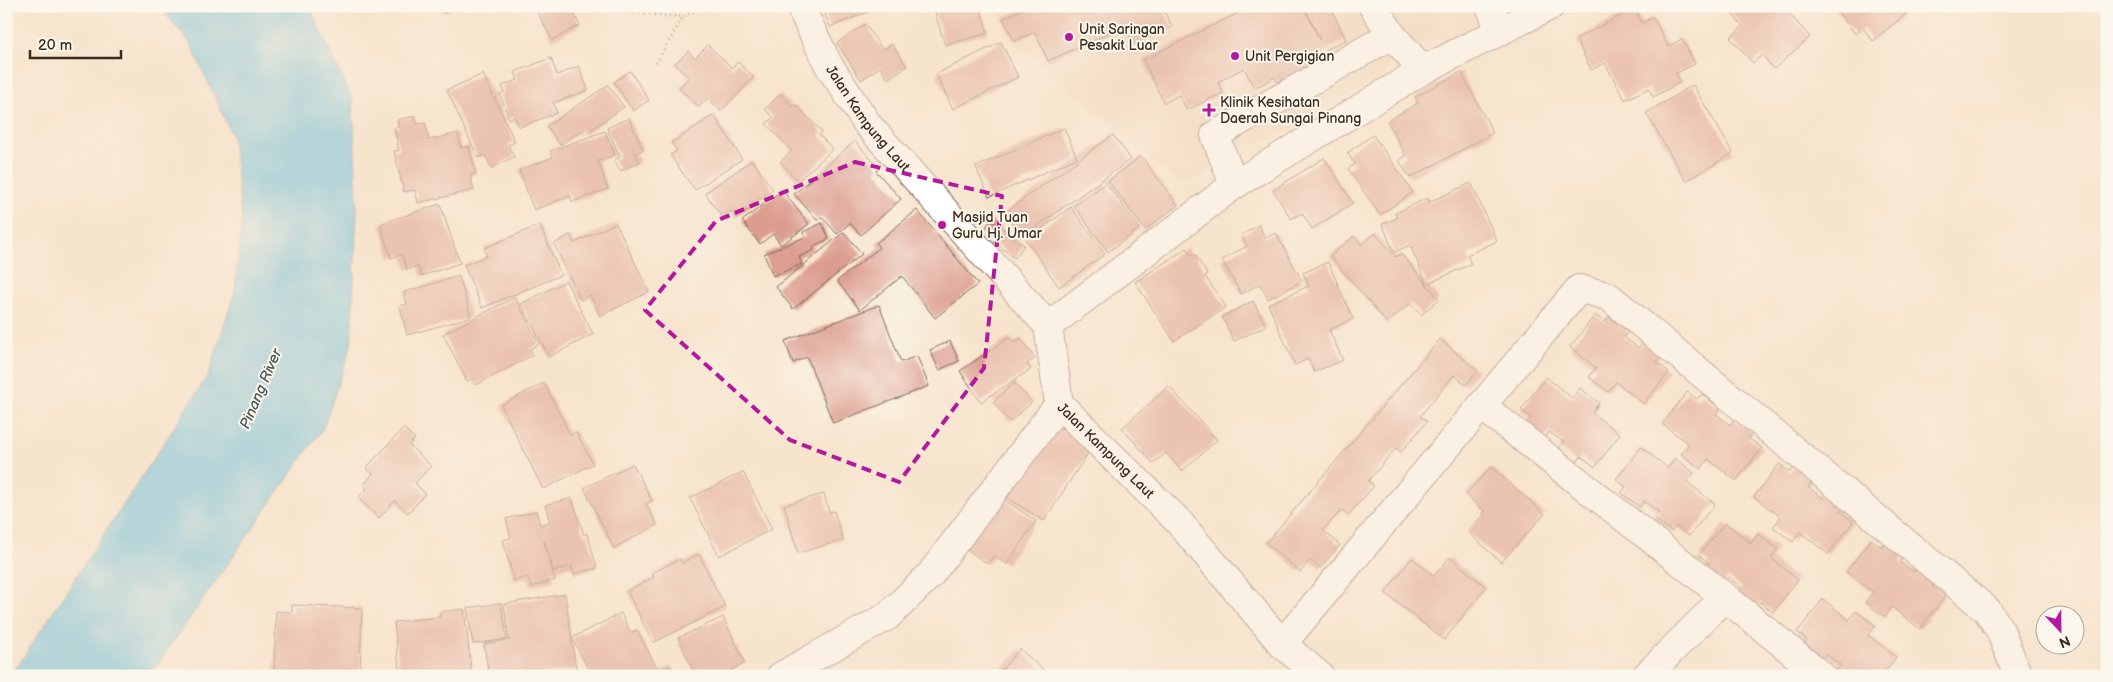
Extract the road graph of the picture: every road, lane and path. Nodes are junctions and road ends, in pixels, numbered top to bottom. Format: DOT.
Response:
graph roads {
  1 [pos="616,6"];
  2 [pos="702,6"];
  3 [pos="800,6"];
  4 [pos="1373,6"];
  5 [pos="1550,6"];
  6 [pos="683,17"];
  7 [pos="1495,19"];
  8 [pos="1392,35"];
  9 [pos="656,63"];
  10 [pos="1423,70"];
  11 [pos="1234,185"];
  12 [pos="1048,326"];
  13 [pos="1059,404"];
  14 [pos="1482,406"];
  15 [pos="1725,597"];
  16 [pos="1282,644"];
  17 [pos="781,676"];
  18 [pos="1320,676"];
  19 [pos="1646,676"];
  20 [pos="1822,676"];
  21 [pos="2018,676"];
  1 -- 6 [label="path"];
  2 -- 6 [label="path"];
  3 -- 12 [label="street, Jalan Kampung Laut"];
  4 -- 8 [label="street"];
  5 -- 7 [label="street"];
  6 -- 9 [label="path"];
  7 -- 10 [label="street"];
  8 -- 10 [label="street"];
  8 -- 11 [label="street"];
  10 -- 11 [label="street"];
  11 -- 12 [label="street"];
  12 -- 13 [label="street, Jalan Kampung Laut"];
  13 -- 16 [label="street, Jalan Kampung Laut"];
  13 -- 17 [label="street"];
  14 -- 15 [label="street"];
  14 -- 16 [label="street"];
  14 -- 21 [label="street"];
  15 -- 19 [label="street"];
  15 -- 20 [label="street"];
  16 -- 18 [label="street, Jalan Kampung Laut"];
}
